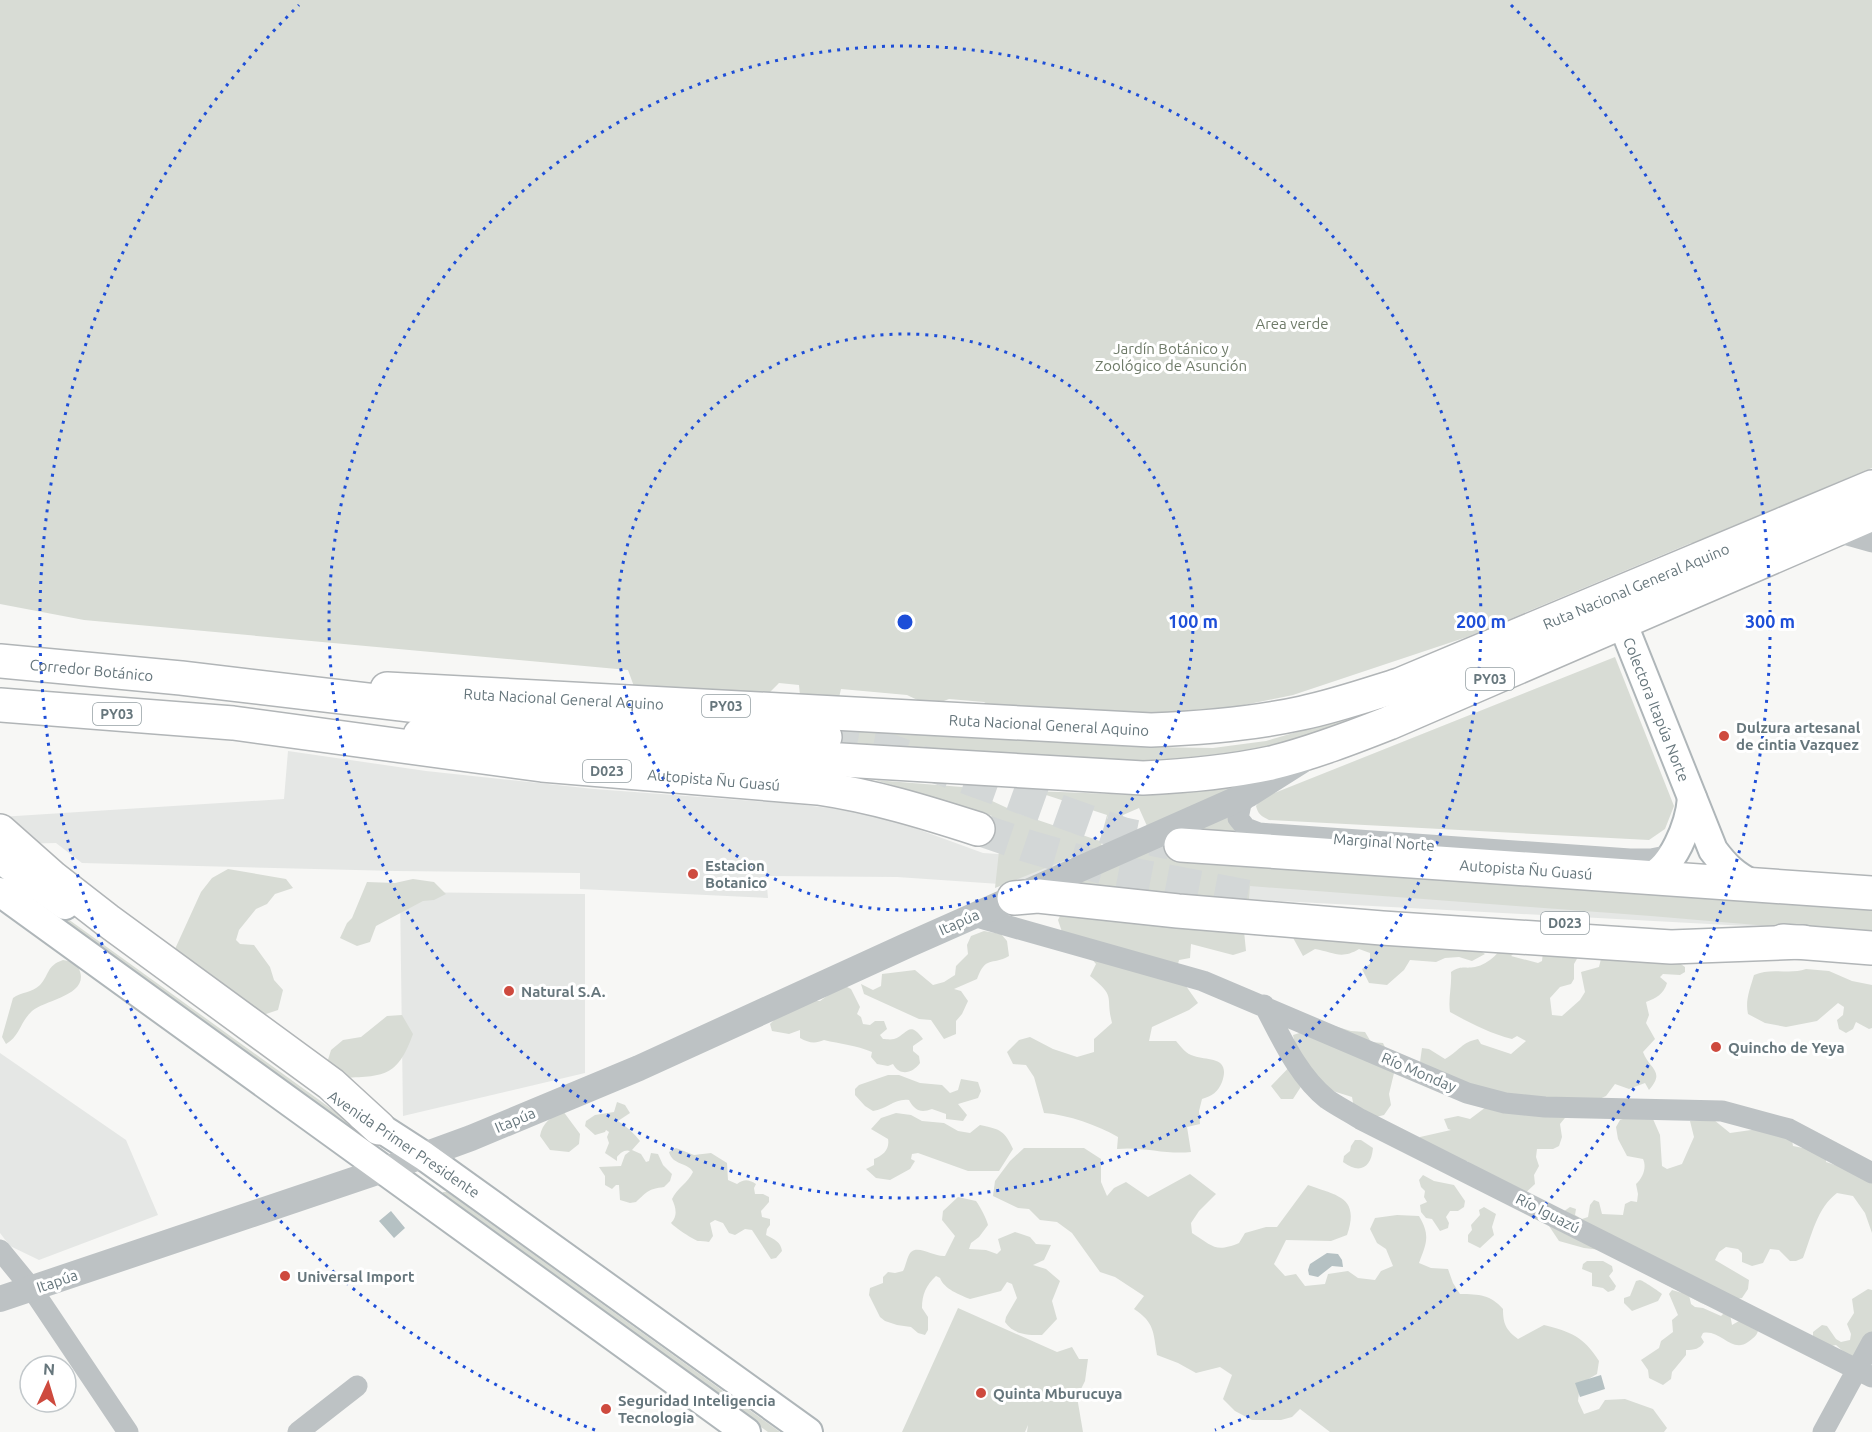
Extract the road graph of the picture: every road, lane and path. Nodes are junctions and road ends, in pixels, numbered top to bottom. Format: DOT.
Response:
graph roads {
  1 [pos="1872,487"];
  2 [pos="1872,514"];
  3 [pos="1833,531"];
  4 [pos="1872,542"];
  5 [pos="1622,622"];
  6 [pos="0,661"];
  7 [pos="181,678"];
  8 [pos="0,705"];
  9 [pos="233,723"];
  10 [pos="825,737"];
  11 [pos="1318,750"];
  12 [pos="1249,794"];
  13 [pos="1692,798"];
  14 [pos="978,829"];
  15 [pos="0,831"];
  16 [pos="1181,844"];
  17 [pos="1671,855"];
  18 [pos="0,859"];
  19 [pos="1647,878"];
  20 [pos="1752,884"];
  21 [pos="0,892"];
  22 [pos="1872,893"];
  23 [pos="1014,898"];
  24 [pos="1257,898"];
  25 [pos="973,916"];
  26 [pos="1803,942"];
  27 [pos="1872,948"];
  28 [pos="1264,1005"];
  29 [pos="379,1128"];
  30 [pos="424,1156"];
  31 [pos="386,1169"];
  32 [pos="1872,1173"];
  33 [pos="0,1251"];
  34 [pos="32,1289"];
  35 [pos="0,1299"];
  36 [pos="1872,1342"];
  37 [pos="1864,1373"];
  38 [pos="357,1386"];
  39 [pos="128,1432"];
  40 [pos="298,1432"];
  41 [pos="746,1432"];
  42 [pos="808,1432"];
  43 [pos="1823,1432"];
  1 -- 7 [label="highway, Ruta Nacional General Aquino / PY03"];
  2 -- 3 [label="highway, Ruta Nacional General Aquino / PY03"];
  3 -- 4 [label="street"];
  3 -- 5 [label="highway, Ruta Nacional General Aquino / PY03"];
  5 -- 11 [label="highway, Ruta Nacional General Aquino / PY03"];
  5 -- 13 [label="main road, Colectora Itapúa Norte"];
  6 -- 7 [label="highway, Corredor Botánico / PY03"];
  7 -- 10 [label="highway"];
  8 -- 9 [label="highway, PY03"];
  9 -- 11 [label="highway, Ruta Nacional General Aquino / PY03"];
  9 -- 14 [label="highway, Autopista Ñu Guasú / D023"];
  11 -- 12 [label="street, Itapúa"];
  12 -- 17 [label="street, Marginal Norte"];
  12 -- 23 [label="street, Itapúa"];
  13 -- 17 [label="main road, Colectora Itapúa Norte"];
  13 -- 20 [label="main road, Colectora Itapúa Norte"];
  15 -- 29 [label="highway"];
  16 -- 19 [label="highway, Autopista Ñu Guasú"];
  17 -- 19 [label="main road, Colectora Itapúa Norte"];
  18 -- 29 [label="main road, Avenida Primer Presidente"];
  19 -- 20 [label="highway, Autopista Ñu Guasú"];
  20 -- 22 [label="highway, Autopista Ñu Guasú"];
  21 -- 31 [label="main road, Avenida Primer Presidente"];
  23 -- 25 [label="street, Itapúa"];
  23 -- 26 [label="highway"];
  24 -- 26 [label="highway, D023"];
  25 -- 28 [label="street, Río Monday"];
  25 -- 30 [label="street, Itapúa"];
  26 -- 27 [label="highway, D023"];
  28 -- 32 [label="street, Río Monday"];
  28 -- 37 [label="street, Río Iguazú"];
  29 -- 30 [label="main road, Avenida Primer Presidente"];
  30 -- 31 [label="street, Itapúa"];
  30 -- 42 [label="main road, Avenida Primer Presidente"];
  31 -- 34 [label="street, Itapúa"];
  31 -- 41 [label="main road, Avenida Primer Presidente"];
  33 -- 34 [label="street"];
  34 -- 35 [label="street, Itapúa"];
  34 -- 39 [label="street"];
  36 -- 37 [label="street"];
  37 -- 43 [label="street"];
  38 -- 40 [label="street"];
}
